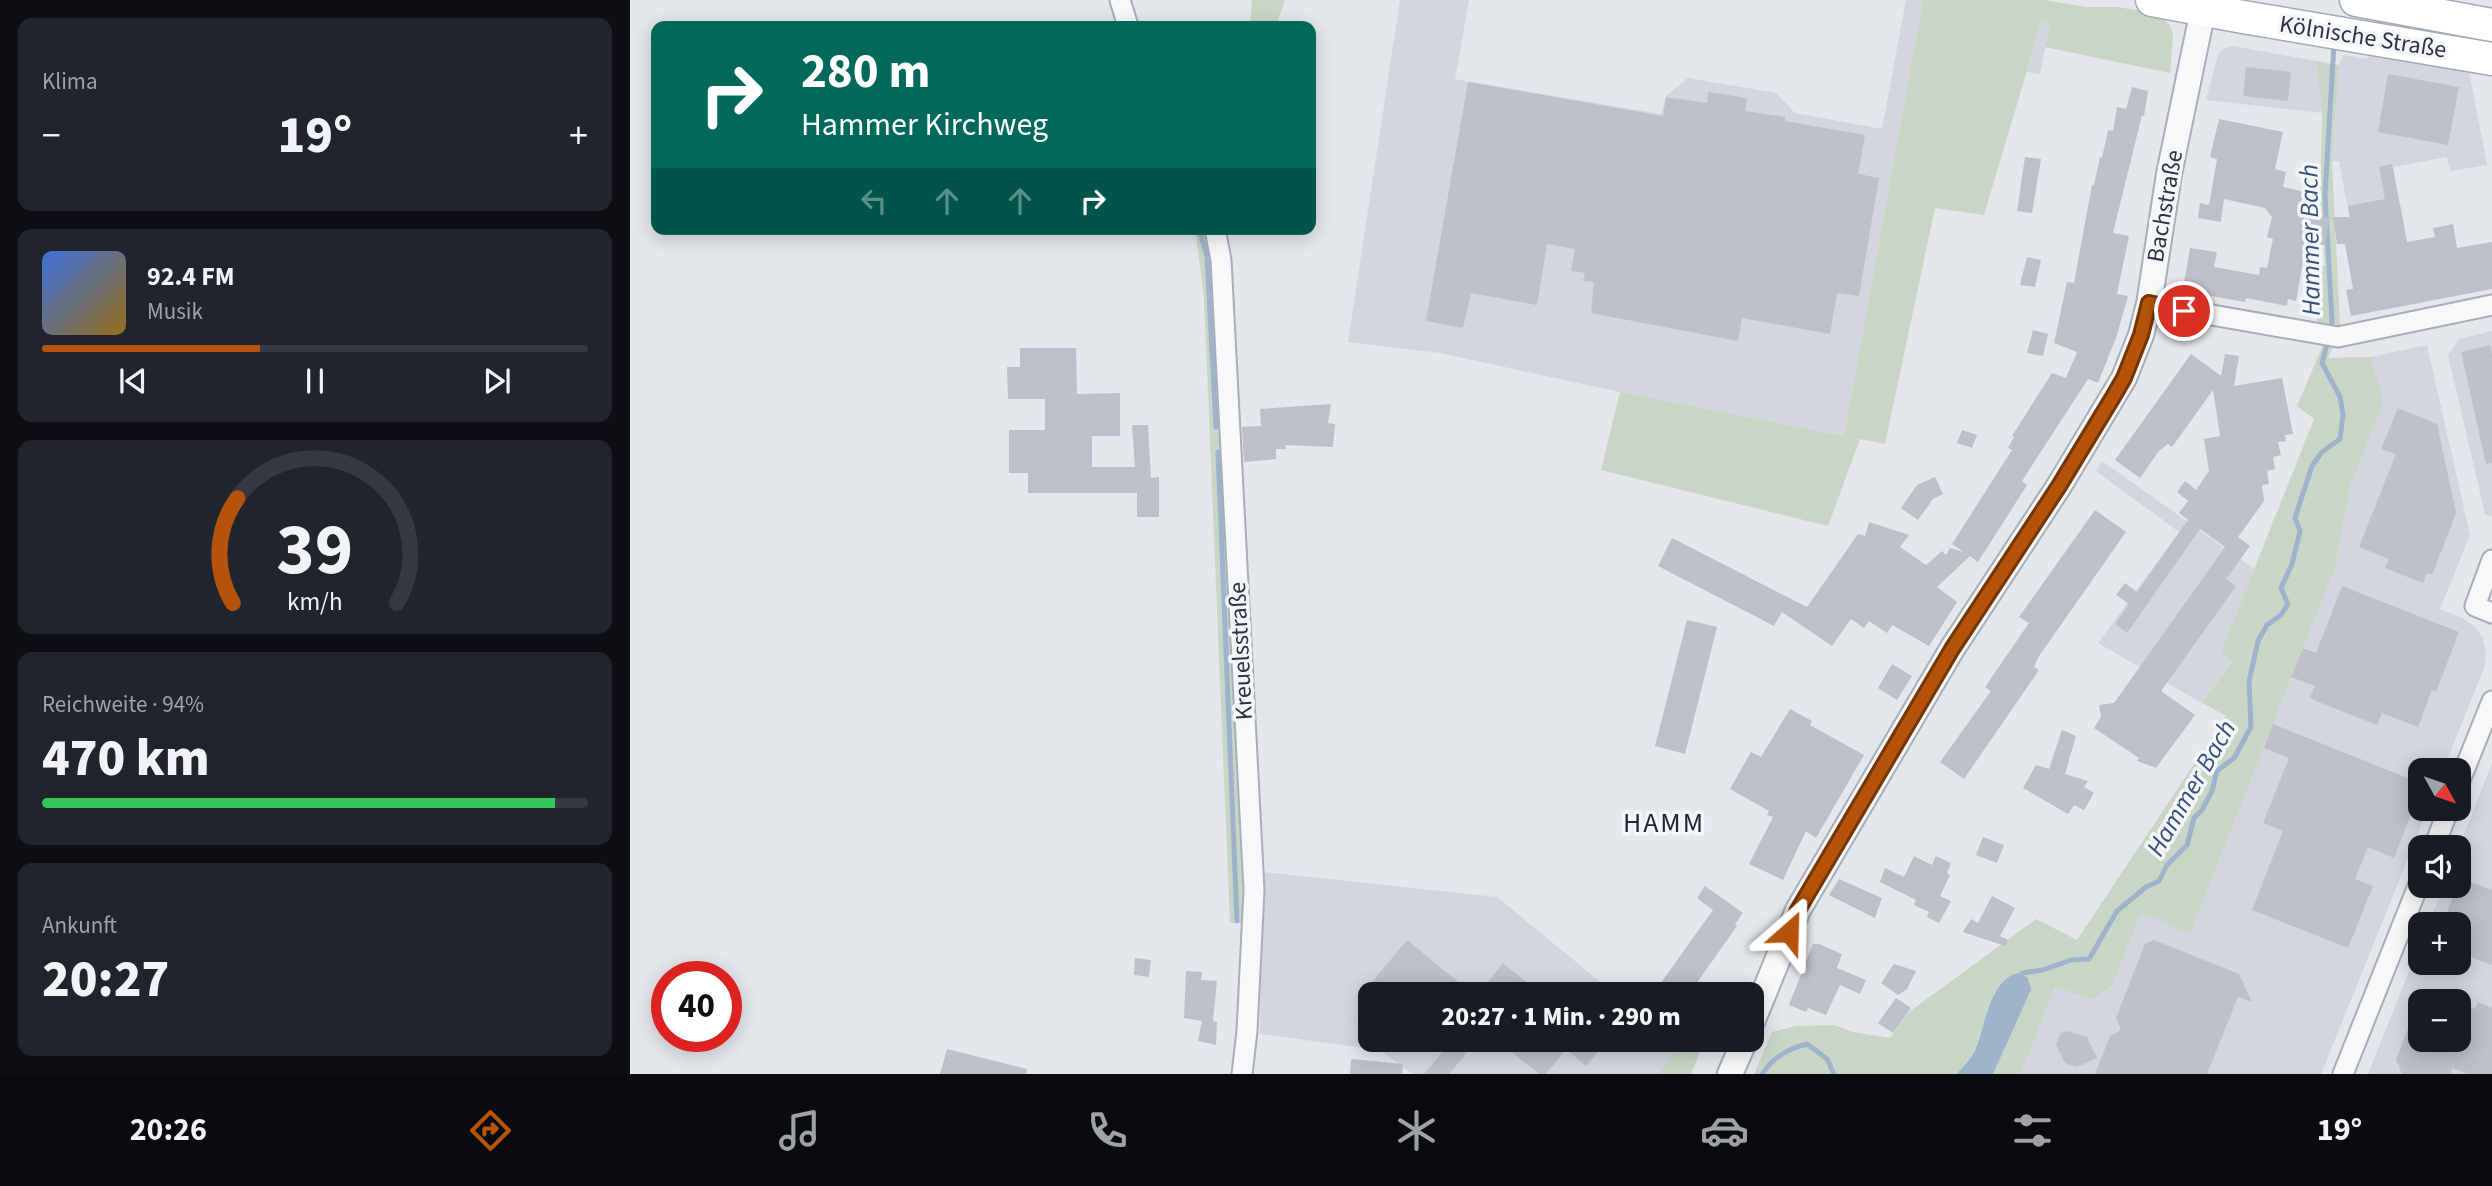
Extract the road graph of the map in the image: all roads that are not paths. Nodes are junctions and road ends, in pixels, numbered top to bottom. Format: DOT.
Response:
graph roads {
  1 [pos="1120,0"];
  2 [pos="2152,0"];
  3 [pos="2356,0"];
  4 [pos="2204,5"];
  5 [pos="1126,21"];
  6 [pos="2492,26"];
  7 [pos="2492,59"];
  8 [pos="1216,235"];
  9 [pos="2149,303"];
  10 [pos="2492,305"];
  11 [pos="2492,560"];
  12 [pos="2492,613"];
  13 [pos="2492,701"];
  14 [pos="2469,758"];
  15 [pos="2413,898"];
  16 [pos="1764,993"];
  17 [pos="1740,1052"];
  18 [pos="1242,1074"];
  19 [pos="1730,1074"];
  20 [pos="2343,1074"];
  1 -- 5 [label="street"];
  2 -- 4 [label="main road, Kölnische Straße"];
  3 -- 6 [label="main road, Kölnische Straße"];
  4 -- 7 [label="main road, Kölnische Straße"];
  4 -- 9 [label="street, Bachstraße"];
  8 -- 18 [label="street, Kreuelsstraße"];
  9 -- 10 [label="street"];
  9 -- 16 [label="street, Bachstraße"];
  11 -- 12 [label="street"];
  13 -- 14 [label="street"];
  15 -- 20 [label="street"];
  17 -- 19 [label="street"];
}
